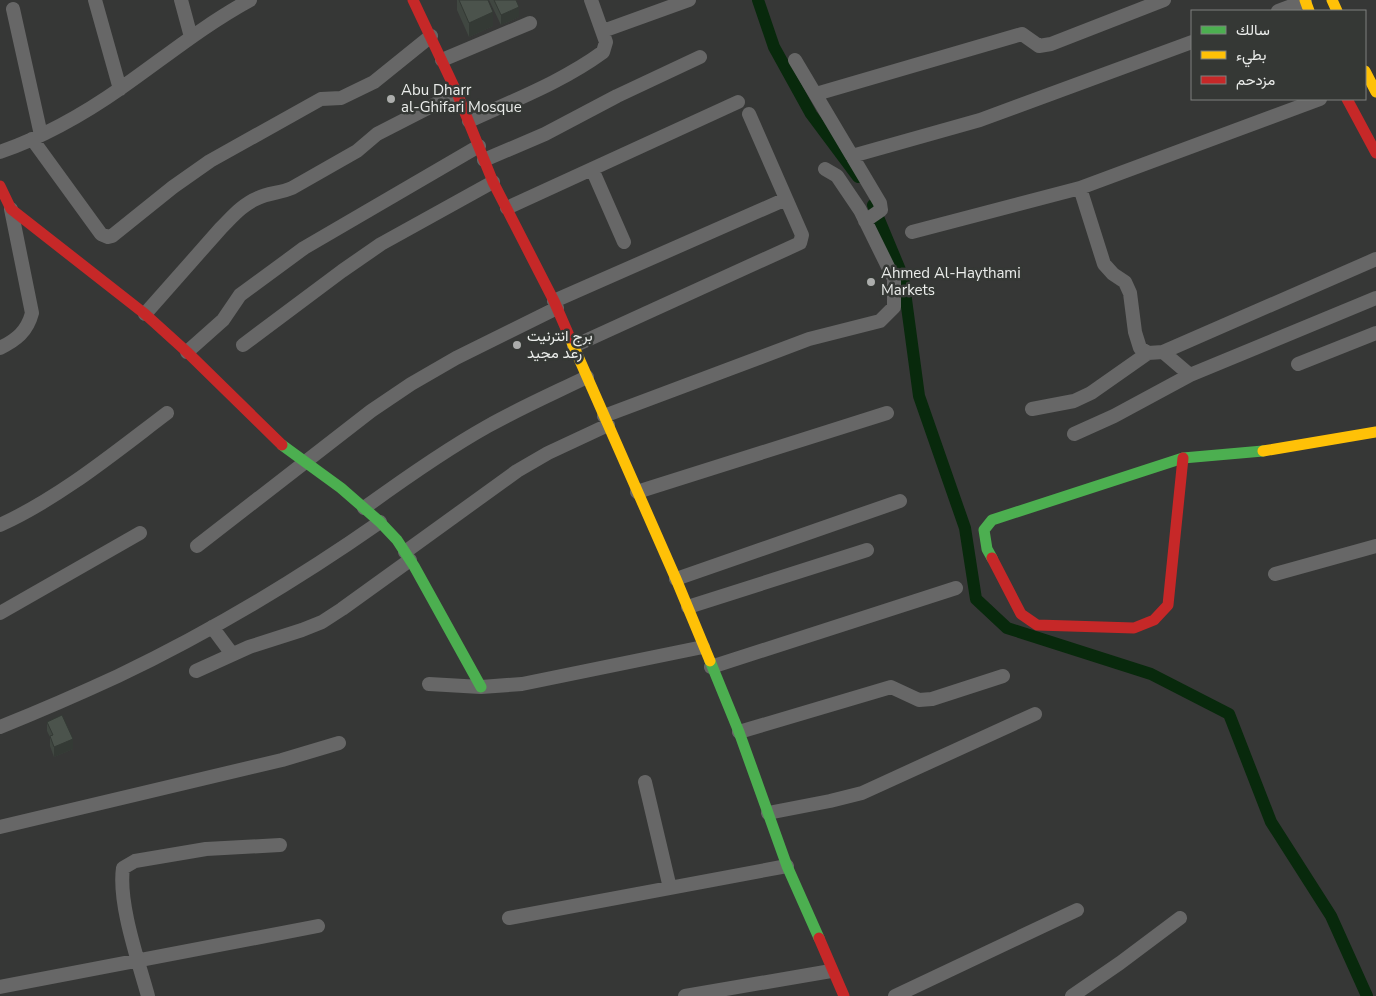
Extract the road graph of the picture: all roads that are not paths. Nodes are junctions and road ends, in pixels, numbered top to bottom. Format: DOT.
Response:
graph roads {
  1 [pos="95,0"];
  2 [pos="181,0"];
  3 [pos="249,0"];
  4 [pos="413,0"];
  5 [pos="591,0"];
  6 [pos="689,0"];
  7 [pos="1164,0"];
  8 [pos="1306,4"];
  9 [pos="13,8"];
  10 [pos="1282,10"];
  11 [pos="530,23"];
  12 [pos="603,31"];
  13 [pos="431,36"];
  14 [pos="191,37"];
  15 [pos="1191,42"];
  16 [pos="700,58"];
  17 [pos="442,60"];
  18 [pos="796,60"];
  19 [pos="1366,73"];
  20 [pos="120,89"];
  21 [pos="1376,92"];
  22 [pos="458,94"];
  23 [pos="816,94"];
  24 [pos="1317,100"];
  25 [pos="1348,100"];
  26 [pos="738,102"];
  27 [pos="749,114"];
  28 [pos="468,121"];
  29 [pos="36,137"];
  30 [pos="479,146"];
  31 [pos="0,152"];
  32 [pos="1376,153"];
  33 [pos="852,156"];
  34 [pos="484,160"];
  35 [pos="592,169"];
  36 [pos="825,169"];
  37 [pos="493,182"];
  38 [pos="0,186"];
  39 [pos="1080,188"];
  40 [pos="786,199"];
  41 [pos="507,208"];
  42 [pos="11,209"];
  43 [pos="865,221"];
  44 [pos="912,232"];
  45 [pos="624,242"];
  46 [pos="1376,259"];
  47 [pos="1376,298"];
  48 [pos="556,304"];
  49 [pos="145,314"];
  50 [pos="1376,333"];
  51 [pos="243,345"];
  52 [pos="574,346"];
  53 [pos="0,348"];
  54 [pos="187,352"];
  55 [pos="1163,352"];
  56 [pos="1148,353"];
  57 [pos="1298,364"];
  58 [pos="1190,375"];
  59 [pos="587,377"];
  60 [pos="1032,409"];
  61 [pos="167,413"];
  62 [pos="887,413"];
  63 [pos="606,420"];
  64 [pos="1376,432"];
  65 [pos="1074,434"];
  66 [pos="1183,458"];
  67 [pos="305,463"];
  68 [pos="637,492"];
  69 [pos="900,501"];
  70 [pos="364,508"];
  71 [pos="380,522"];
  72 [pos="0,525"];
  73 [pos="140,532"];
  74 [pos="197,546"];
  75 [pos="1376,546"];
  76 [pos="867,550"];
  77 [pos="408,556"];
  78 [pos="1275,574"];
  79 [pos="676,578"];
  80 [pos="956,588"];
  81 [pos="688,607"];
  82 [pos="0,614"];
  83 [pos="212,627"];
  84 [pos="703,647"];
  85 [pos="232,654"];
  86 [pos="711,667"];
  87 [pos="196,671"];
  88 [pos="1003,676"];
  89 [pos="429,684"];
  90 [pos="481,688"];
  91 [pos="1035,714"];
  92 [pos="0,727"];
  93 [pos="739,732"];
  94 [pos="340,743"];
  95 [pos="645,782"];
  96 [pos="768,813"];
  97 [pos="0,827"];
  98 [pos="280,845"];
  99 [pos="787,866"];
  100 [pos="670,888"];
  101 [pos="1077,910"];
  102 [pos="509,918"];
  103 [pos="1180,918"];
  104 [pos="318,926"];
  105 [pos="138,960"];
  106 [pos="831,971"];
  107 [pos="0,987"];
  108 [pos="148,996"];
  109 [pos="685,996"];
  110 [pos="844,996"];
  111 [pos="895,996"];
  112 [pos="1072,996"];
  1 -- 20 [label="street"];
  2 -- 14 [label="street"];
  3 -- 14 [label="street"];
  4 -- 13 [label="street"];
  5 -- 12 [label="street"];
  6 -- 12 [label="street"];
  7 -- 23 [label="street"];
  8 -- 10 [label="street"];
  9 -- 29 [label="street"];
  11 -- 17 [label="street"];
  12 -- 28 [label="street"];
  13 -- 17 [label="street"];
  13 -- 29 [label="street"];
  14 -- 20 [label="street"];
  15 -- 33 [label="street"];
  16 -- 34 [label="street"];
  17 -- 22 [label="street"];
  18 -- 23 [label="street"];
  19 -- 21 [label="street"];
  20 -- 29 [label="street"];
  22 -- 28 [label="street"];
  22 -- 49 [label="street"];
  23 -- 33 [label="street"];
  24 -- 39 [label="street"];
  25 -- 32 [label="street"];
  26 -- 35 [label="street"];
  27 -- 40 [label="street"];
  28 -- 30 [label="street"];
  29 -- 31 [label="street"];
  30 -- 34 [label="street"];
  30 -- 54 [label="street"];
  33 -- 43 [label="street"];
  34 -- 37 [label="street"];
  35 -- 41 [label="street"];
  35 -- 45 [label="street"];
  36 -- 43 [label="street"];
  37 -- 41 [label="street"];
  37 -- 51 [label="street"];
  38 -- 42 [label="street"];
  39 -- 44 [label="street"];
  39 -- 56 [label="street"];
  40 -- 48 [label="street"];
  40 -- 52 [label="street"];
  41 -- 48 [label="street"];
  42 -- 49 [label="street"];
  42 -- 53 [label="street"];
  43 -- 63 [label="street"];
  46 -- 55 [label="street"];
  47 -- 58 [label="street"];
  48 -- 52 [label="street"];
  48 -- 67 [label="street"];
  49 -- 54 [label="street"];
  50 -- 57 [label="street"];
  52 -- 59 [label="street"];
  54 -- 67 [label="street"];
  55 -- 56 [label="street"];
  55 -- 58 [label="street"];
  56 -- 60 [label="street"];
  58 -- 65 [label="street"];
  59 -- 63 [label="street"];
  59 -- 70 [label="street"];
  61 -- 72 [label="street"];
  62 -- 68 [label="street"];
  63 -- 68 [label="street"];
  63 -- 77 [label="street"];
  64 -- 66 [label="street"];
  66 -- 66 [label="street"];
  67 -- 70 [label="street"];
  67 -- 74 [label="street"];
  68 -- 79 [label="street"];
  69 -- 79 [label="street"];
  70 -- 71 [label="street"];
  71 -- 77 [label="street"];
  71 -- 83 [label="street"];
  73 -- 82 [label="street"];
  75 -- 78 [label="street"];
  76 -- 81 [label="street"];
  77 -- 85 [label="street"];
  77 -- 90 [label="street"];
  79 -- 81 [label="street"];
  80 -- 86 [label="street"];
  81 -- 84 [label="street"];
  83 -- 85 [label="street"];
  83 -- 92 [label="street"];
  84 -- 86 [label="street"];
  84 -- 90 [label="street"];
  85 -- 87 [label="street"];
  86 -- 93 [label="street"];
  88 -- 93 [label="street"];
  89 -- 90 [label="street"];
  91 -- 96 [label="street"];
  93 -- 96 [label="street"];
  94 -- 97 [label="street"];
  95 -- 100 [label="street"];
  96 -- 99 [label="street"];
  98 -- 105 [label="street"];
  99 -- 100 [label="street"];
  99 -- 106 [label="street"];
  100 -- 102 [label="street"];
  101 -- 111 [label="street"];
  103 -- 112 [label="street"];
  104 -- 105 [label="street"];
  105 -- 107 [label="street"];
  105 -- 108 [label="street"];
  106 -- 109 [label="street"];
  106 -- 110 [label="street"];
}
